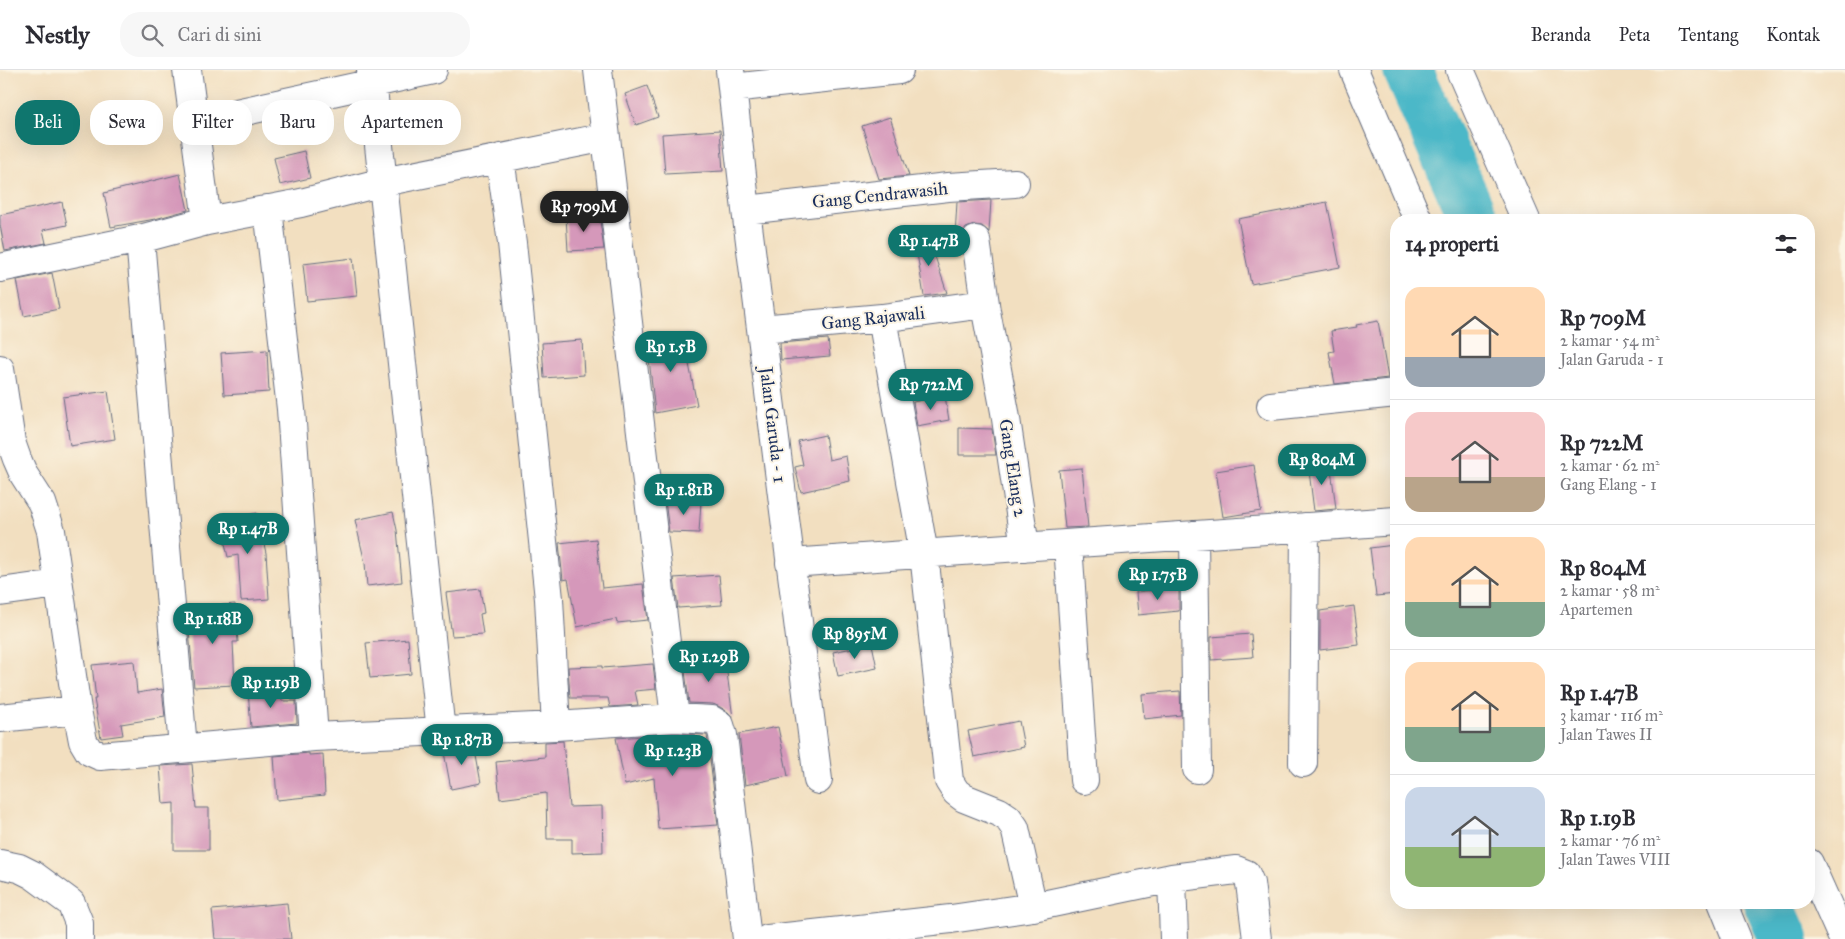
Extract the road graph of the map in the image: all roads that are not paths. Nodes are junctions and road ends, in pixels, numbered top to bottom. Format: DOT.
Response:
graph roads {
  1 [pos="187,70"];
  2 [pos="434,70"];
  3 [pos="598,70"];
  4 [pos="898,70"];
  5 [pos="1354,70"];
  6 [pos="1460,70"];
  7 [pos="372,76"];
  8 [pos="731,79"];
  9 [pos="192,100"];
  10 [pos="252,107"];
  11 [pos="606,137"];
  12 [pos="198,145"];
  13 [pos="500,158"];
  14 [pos="383,182"];
  15 [pos="1015,183"];
  16 [pos="268,209"];
  17 [pos="746,210"];
  18 [pos="1415,214"];
  19 [pos="1523,214"];
  20 [pos="207,221"];
  21 [pos="140,239"];
  22 [pos="976,240"];
  23 [pos="0,268"];
  24 [pos="985,304"];
  25 [pos="882,318"];
  26 [pos="761,330"];
  27 [pos="0,369"];
  28 [pos="1390,395"];
  29 [pos="1271,406"];
  30 [pos="8,460"];
  31 [pos="1390,521"];
  32 [pos="1305,528"];
  33 [pos="1194,536"];
  34 [pos="1068,544"];
  35 [pos="1025,547"];
  36 [pos="924,554"];
  37 [pos="790,563"];
  38 [pos="58,584"];
  39 [pos="0,592"];
  40 [pos="76,710"];
  41 [pos="0,718"];
  42 [pos="675,718"];
  43 [pos="556,726"];
  44 [pos="441,732"];
  45 [pos="314,737"];
  46 [pos="183,748"];
  47 [pos="1304,763"];
  48 [pos="1197,769"];
  49 [pos="818,780"];
  50 [pos="1084,780"];
  51 [pos="0,864"];
  52 [pos="1815,876"];
  53 [pos="1172,878"];
  54 [pos="1033,907"];
  55 [pos="1725,909"];
  56 [pos="79,939"];
  57 [pos="746,939"];
  58 [pos="768,939"];
  59 [pos="1174,939"];
  60 [pos="1257,939"];
  61 [pos="1737,939"];
  62 [pos="1843,939"];
  1 -- 9 [label="street"];
  2 -- 7 [label="street"];
  3 -- 11 [label="street"];
  4 -- 8 [label="street"];
  5 -- 18 [label="street"];
  6 -- 19 [label="street"];
  7 -- 10 [label="street"];
  7 -- 14 [label="street"];
  8 -- 17 [label="street, Jalan Garuda - 1"];
  11 -- 13 [label="street"];
  11 -- 42 [label="street"];
  12 -- 20 [label="street"];
  13 -- 14 [label="street"];
  13 -- 43 [label="street"];
  14 -- 16 [label="street"];
  14 -- 44 [label="street"];
  15 -- 17 [label="street, Gang Cendrawasih"];
  16 -- 20 [label="street"];
  16 -- 45 [label="street"];
  17 -- 26 [label="street, Jalan Garuda - 1"];
  20 -- 21 [label="street"];
  21 -- 23 [label="street"];
  21 -- 46 [label="street"];
  22 -- 24 [label="street, Gang Elang 2"];
  24 -- 25 [label="street, Gang Rajawali"];
  24 -- 35 [label="street, Gang Elang 2"];
  25 -- 26 [label="street, Gang Rajawali"];
  25 -- 36 [label="street"];
  26 -- 37 [label="street, Jalan Garuda - 1"];
  27 -- 30 [label="street"];
  28 -- 29 [label="street"];
  30 -- 38 [label="street"];
  31 -- 32 [label="street"];
  32 -- 33 [label="street"];
  32 -- 47 [label="street"];
  33 -- 34 [label="street"];
  33 -- 48 [label="street"];
  34 -- 35 [label="street"];
  34 -- 50 [label="street"];
  35 -- 36 [label="street"];
  36 -- 37 [label="street"];
  36 -- 54 [label="street"];
  37 -- 49 [label="street, Jalan Garuda - 1"];
  38 -- 39 [label="street"];
  38 -- 40 [label="street"];
  40 -- 41 [label="street"];
  40 -- 46 [label="street"];
  42 -- 43 [label="street"];
  42 -- 57 [label="street"];
  43 -- 44 [label="street"];
  44 -- 45 [label="street"];
  45 -- 46 [label="street"];
  51 -- 56 [label="street"];
  52 -- 62 [label="street"];
  53 -- 54 [label="street"];
  53 -- 59 [label="street"];
  53 -- 60 [label="street"];
  54 -- 58 [label="street"];
  55 -- 61 [label="street"];
}
